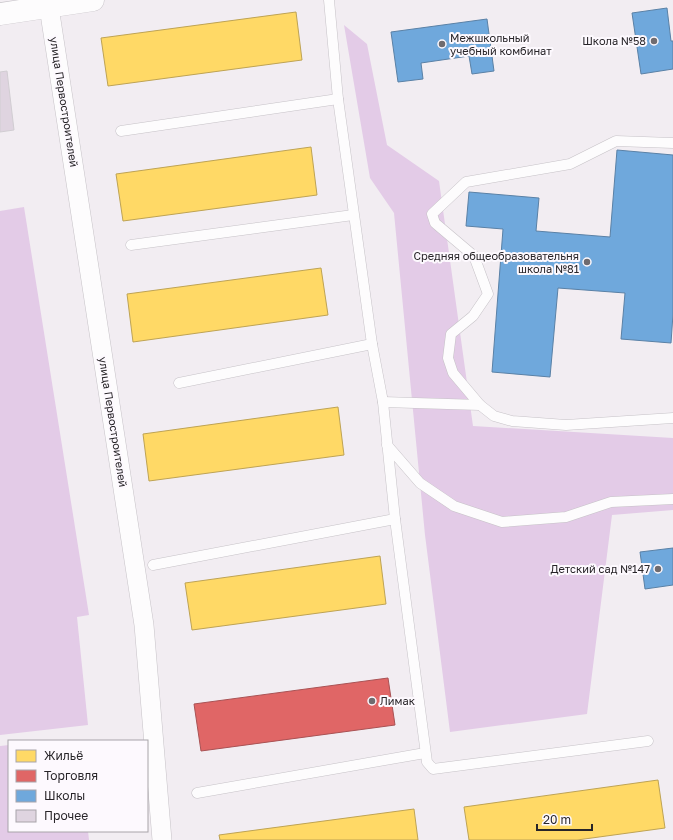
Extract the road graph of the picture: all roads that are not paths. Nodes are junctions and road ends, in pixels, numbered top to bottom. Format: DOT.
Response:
graph roads {
  1 [pos="93,0"];
  2 [pos="329,0"];
  3 [pos="49,7"];
  4 [pos="0,14"];
  5 [pos="338,99"];
  6 [pos="121,131"];
  7 [pos="673,143"];
  8 [pos="353,215"];
  9 [pos="131,245"];
  10 [pos="372,344"];
  11 [pos="179,383"];
  12 [pos="383,402"];
  13 [pos="480,405"];
  14 [pos="673,418"];
  15 [pos="387,446"];
  16 [pos="673,499"];
  17 [pos="395,518"];
  18 [pos="153,565"];
  19 [pos="648,741"];
  20 [pos="425,753"];
  21 [pos="197,793"];
  22 [pos="162,840"];
  1 -- 3 [label="street"];
  2 -- 5 [label="lane"];
  3 -- 4 [label="street"];
  3 -- 22 [label="street, улица Первостроителей"];
  5 -- 6 [label="lane"];
  5 -- 8 [label="lane"];
  7 -- 13 [label="lane"];
  8 -- 9 [label="lane"];
  8 -- 10 [label="lane"];
  10 -- 11 [label="lane"];
  10 -- 12 [label="lane"];
  12 -- 13 [label="lane"];
  12 -- 15 [label="lane"];
  13 -- 14 [label="lane"];
  15 -- 16 [label="lane"];
  15 -- 17 [label="lane"];
  17 -- 18 [label="lane"];
  17 -- 20 [label="lane"];
  19 -- 20 [label="lane"];
  20 -- 21 [label="lane"];
}
